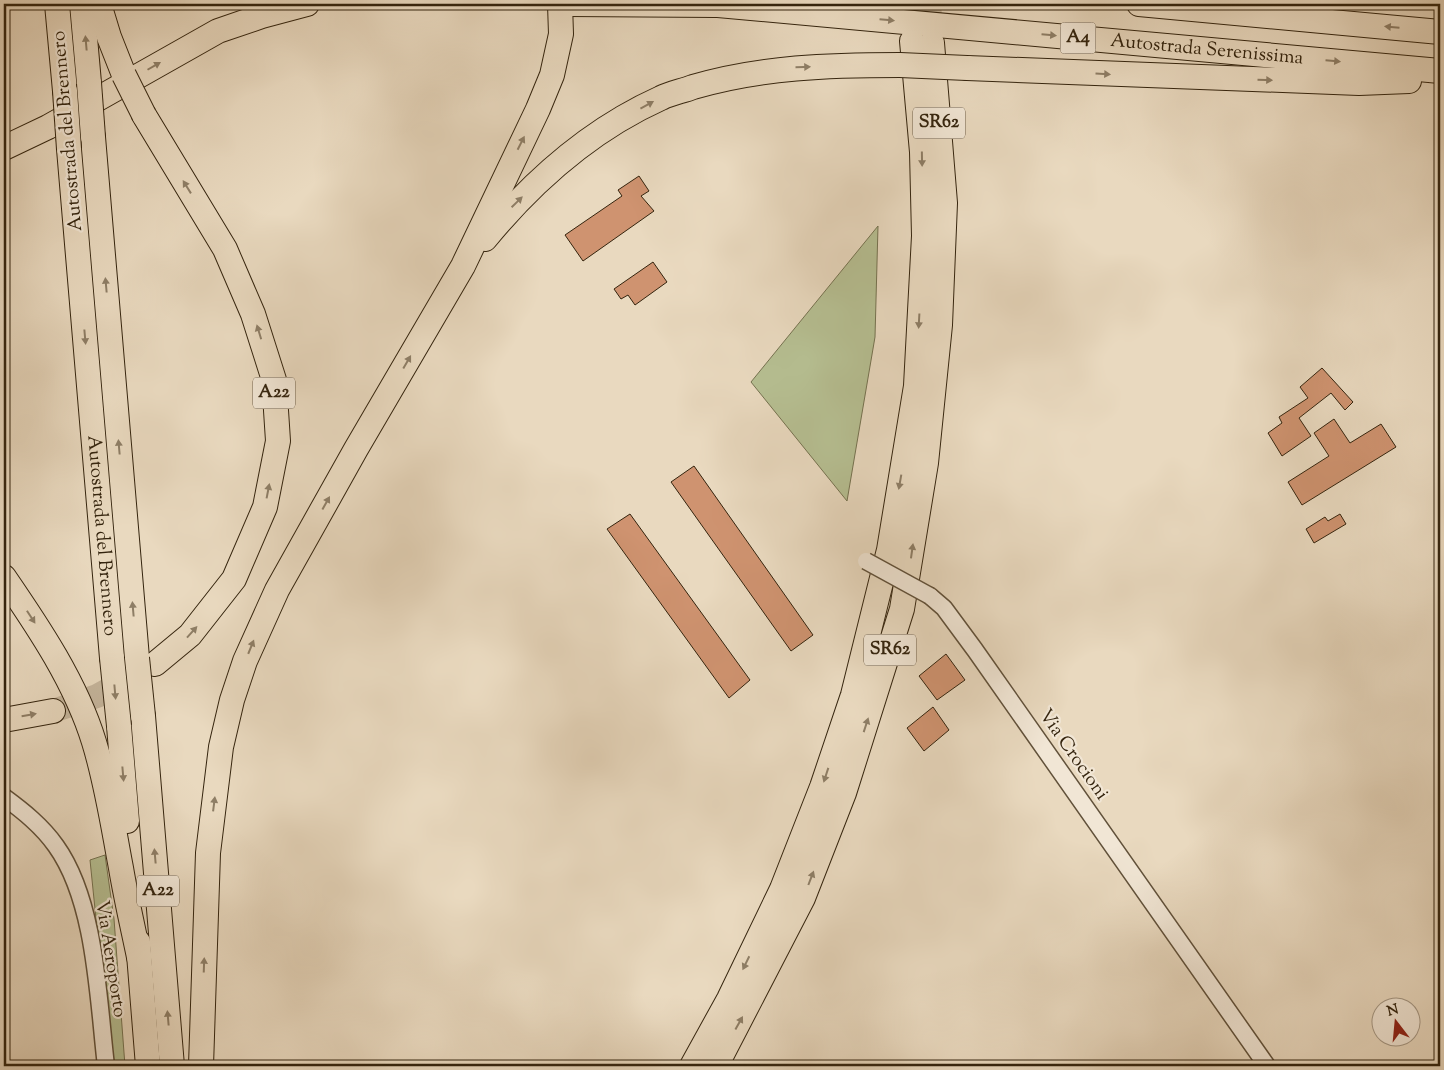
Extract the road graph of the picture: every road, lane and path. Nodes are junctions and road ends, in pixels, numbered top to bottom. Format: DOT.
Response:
graph roads {
  1 [pos="51,4"];
  2 [pos="57,4"];
  3 [pos="82,4"];
  4 [pos="99,4"];
  5 [pos="307,4"];
  6 [pos="560,4"];
  7 [pos="569,4"];
  8 [pos="712,4"];
  9 [pos="1139,4"];
  10 [pos="1256,4"];
  11 [pos="1343,23"];
  12 [pos="1440,32"];
  13 [pos="61,60"];
  14 [pos="1440,71"];
  15 [pos="1440,80"];
  16 [pos="4,148"];
  17 [pos="463,266"];
  18 [pos="866,561"];
  19 [pos="4,577"];
  20 [pos="146,661"];
  21 [pos="53,711"];
  22 [pos="4,720"];
  23 [pos="4,797"];
  24 [pos="139,957"];
  25 [pos="106,1066"];
  26 [pos="148,1066"];
  27 [pos="172,1066"];
  28 [pos="201,1066"];
  29 [pos="692,1066"];
  30 [pos="716,1066"];
  31 [pos="1267,1066"];
  1 -- 13 [label="highway"];
  2 -- 13 [label="highway, Autostrada del Brennero / A22"];
  20 -- 3 [label="highway, Autostrada del Brennero / A22, one-way, bridge"];
  20 -- 4 [label="highway, A22, one-way, bridge"];
  16 -- 5 [label="highway, one-way"];
  17 -- 6 [label="highway, one-way"];
  7 -- 8 [label="highway, Autostrada Serenissima"];
  8 -- 14 [label="highway, Autostrada Serenissima / A4, one-way"];
  9 -- 11 [label="highway, Autostrada Serenissima"];
  10 -- 11 [label="highway"];
  12 -- 11 [label="highway, Autostrada Serenissima, one-way"];
  13 -- 24 [label="highway, Autostrada del Brennero / A22, one-way, bridge"];
  17 -- 15 [label="highway, one-way, bridge"];
  28 -- 17 [label="highway, one-way"];
  18 -- 31 [label="street, Via Crocioni, bridge"];
  19 -- 24 [label="highway, A22, one-way"];
  27 -- 20 [label="highway, Autostrada del Brennero / A22, one-way, bridge"];
  22 -- 21 [label="highway, one-way"];
  23 -- 25 [label="street, Via Aeroporto"];
  24 -- 26 [label="highway, Autostrada del Brennero / A22"];
  30 -- 29 [label="highway, SR62, one-way"];
}
